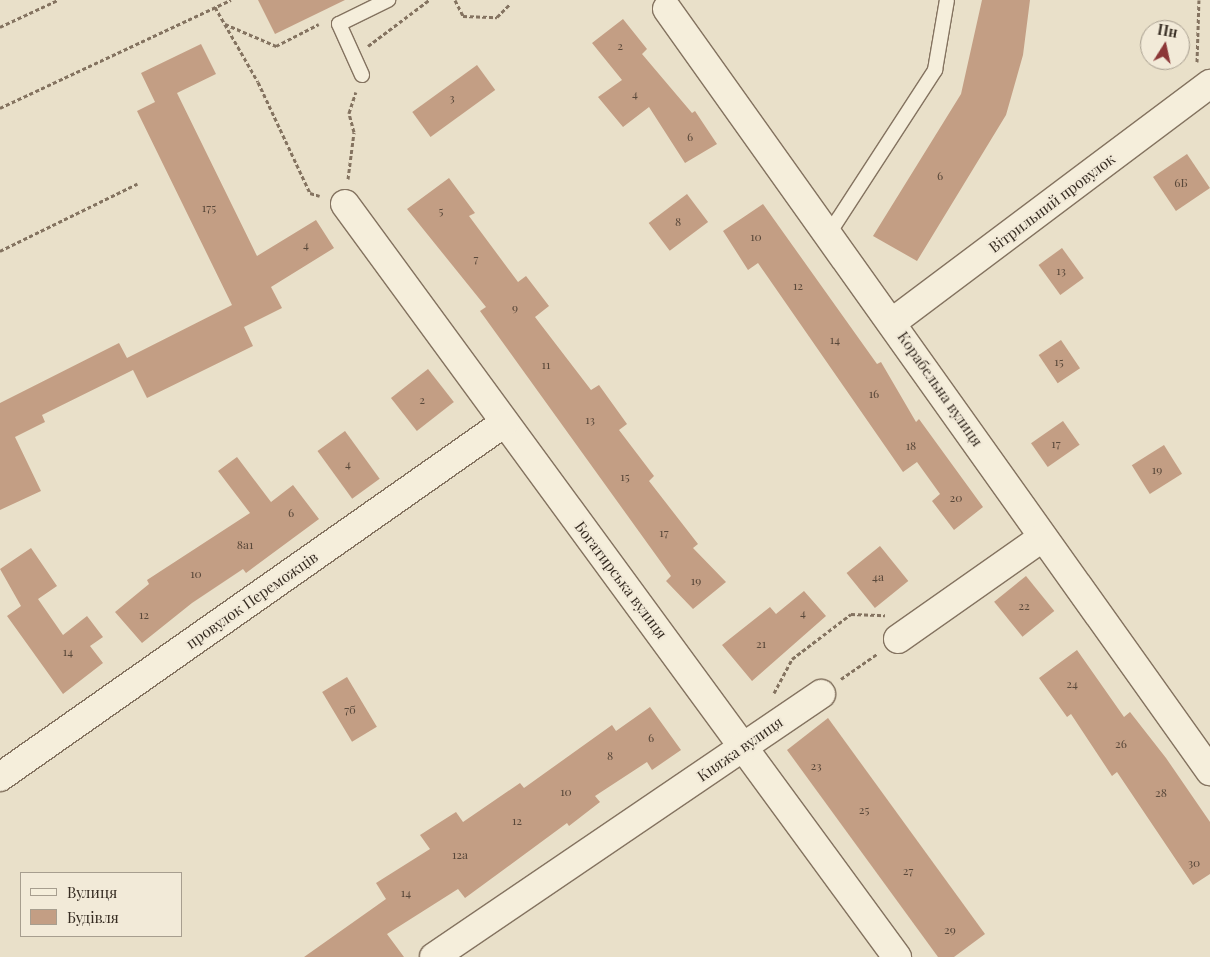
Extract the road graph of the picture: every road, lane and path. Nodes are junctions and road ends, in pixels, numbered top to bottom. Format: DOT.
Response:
graph roads {
  1 [pos="58,0"];
  2 [pos="231,0"];
  3 [pos="388,0"];
  4 [pos="455,0"];
  5 [pos="947,0"];
  6 [pos="510,4"];
  7 [pos="215,7"];
  8 [pos="667,9"];
  9 [pos="326,21"];
  10 [pos="225,24"];
  11 [pos="0,26"];
  12 [pos="362,75"];
  13 [pos="1210,84"];
  14 [pos="0,108"];
  15 [pos="136,184"];
  16 [pos="345,204"];
  17 [pos="828,235"];
  18 [pos="0,251"];
  19 [pos="894,321"];
  20 [pos="504,423"];
  21 [pos="1043,537"];
  22 [pos="894,627"];
  23 [pos="820,694"];
  24 [pos="768,703"];
  25 [pos="746,746"];
  26 [pos="1210,771"];
  27 [pos="0,777"];
  28 [pos="434,957"];
  29 [pos="897,957"];
  1 -- 11 [label="path"];
  2 -- 7 [label="path"];
  3 -- 12 [label="lane"];
  4 -- 6 [label="path"];
  5 -- 17 [label="lane"];
  7 -- 10 [label="path"];
  7 -- 14 [label="path"];
  8 -- 17 [label="street, Корабельна вулиця"];
  9 -- 10 [label="path"];
  10 -- 16 [label="path"];
  13 -- 19 [label="street, Вітрильний провулок"];
  15 -- 18 [label="path"];
  16 -- 20 [label="street, Богатирська вулиця"];
  17 -- 19 [label="street, Корабельна вулиця"];
  19 -- 21 [label="street, Корабельна вулиця"];
  20 -- 25 [label="street, Богатирська вулиця"];
  20 -- 27 [label="street, провулок Переможців"];
  21 -- 22 [label="street"];
  21 -- 26 [label="street, Корабельна вулиця"];
  22 -- 23 [label="path"];
  22 -- 24 [label="path"];
  23 -- 25 [label="street, Княжа вулиця"];
  25 -- 28 [label="street, Княжа вулиця"];
  25 -- 29 [label="street, Богатирська вулиця"];
}
